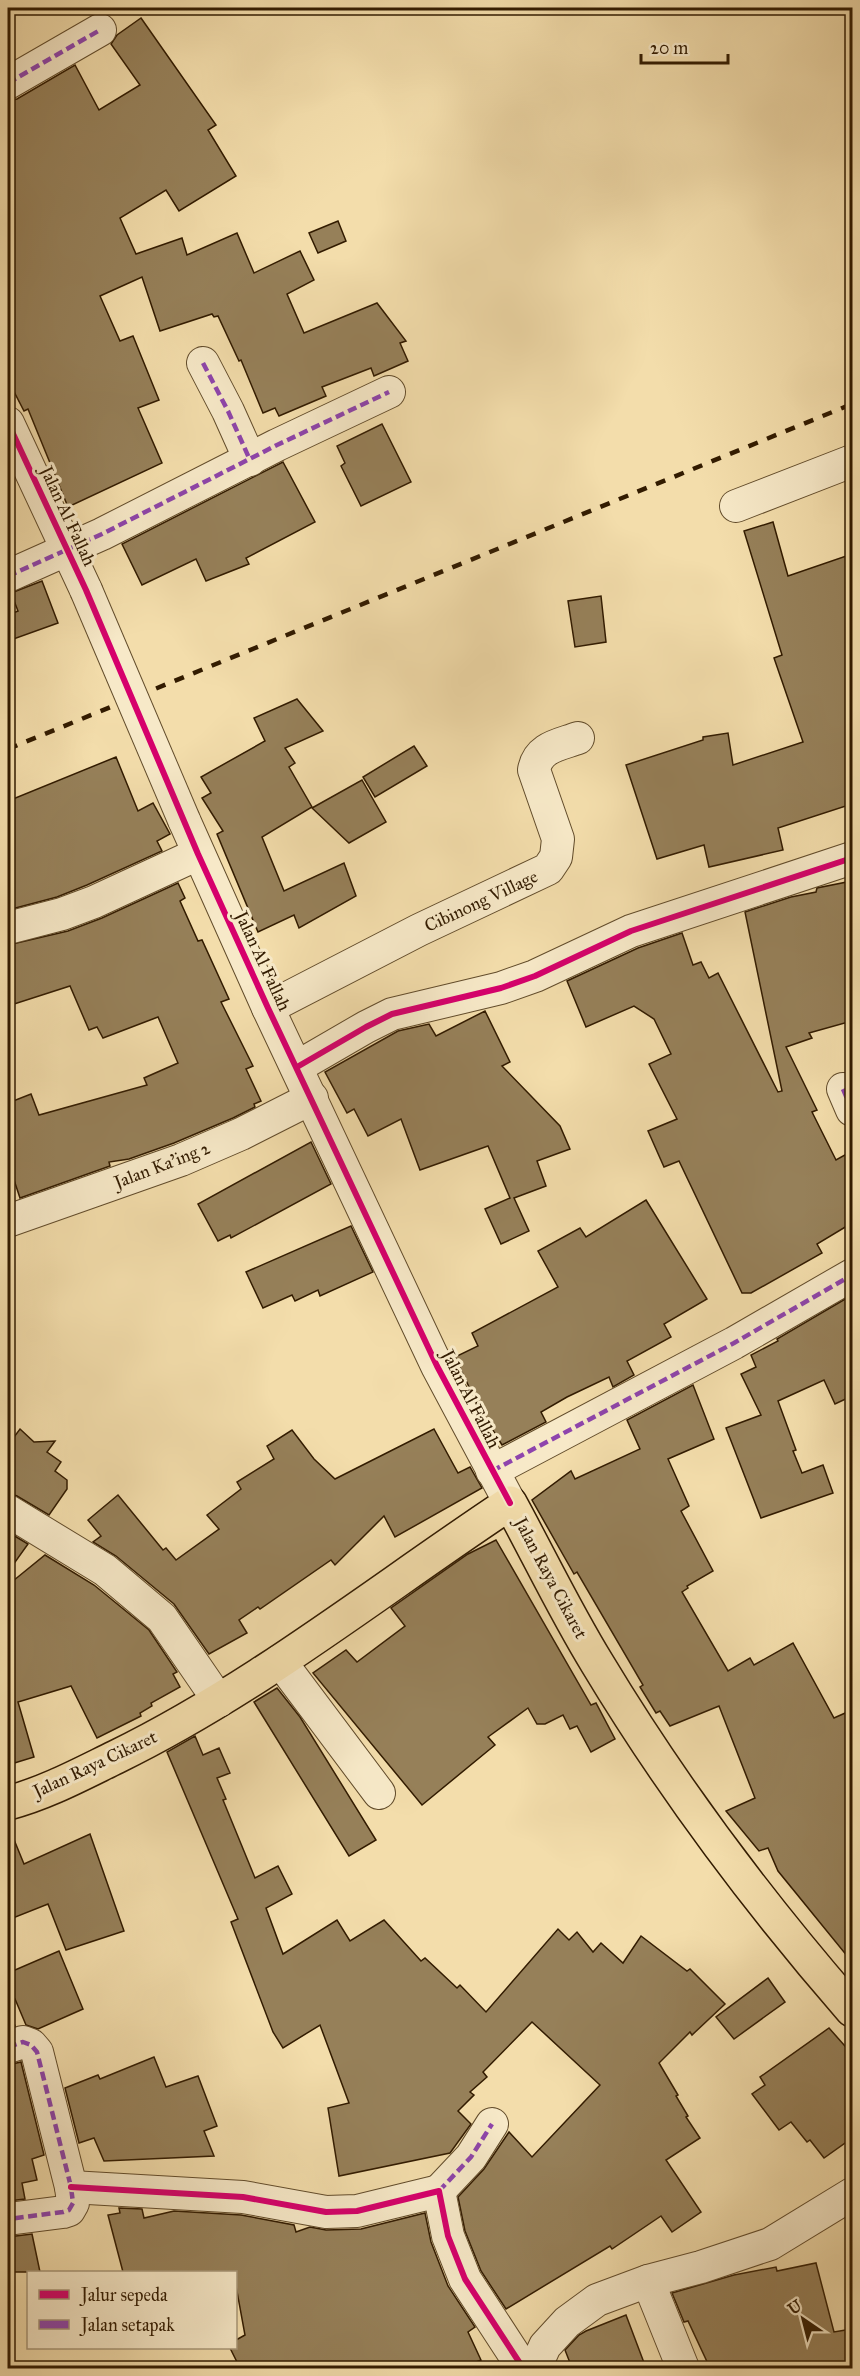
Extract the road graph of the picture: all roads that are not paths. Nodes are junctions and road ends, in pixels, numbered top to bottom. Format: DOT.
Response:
graph roads {
  1 [pos="100,30"];
  2 [pos="8,83"];
  3 [pos="203,363"];
  4 [pos="389,393"];
  5 [pos="8,423"];
  6 [pos="250,460"];
  7 [pos="852,461"];
  8 [pos="736,506"];
  9 [pos="66,549"];
  10 [pos="8,576"];
  11 [pos="578,738"];
  12 [pos="198,854"];
  13 [pos="852,858"];
  14 [pos="8,928"];
  15 [pos="268,1008"];
  16 [pos="297,1067"];
  17 [pos="312,1098"];
  18 [pos="8,1221"];
  19 [pos="852,1275"];
  20 [pos="492,1471"];
  21 [pos="510,1503"];
  22 [pos="8,1511"];
  23 [pos="280,1662"];
  24 [pos="219,1701"];
  25 [pos="379,1793"];
  26 [pos="8,1803"];
  27 [pos="852,2010"];
  28 [pos="8,2047"];
  29 [pos="492,2124"];
  30 [pos="71,2187"];
  31 [pos="440,2191"];
  32 [pos="851,2200"];
  33 [pos="8,2218"];
  34 [pos="648,2281"];
  35 [pos="523,2368"];
  36 [pos="536,2368"];
  37 [pos="683,2368"];
  1 -- 2 [label="street"];
  3 -- 6 [label="street"];
  4 -- 6 [label="street"];
  5 -- 9 [label="street, Jalan Al Fallah"];
  6 -- 9 [label="street"];
  7 -- 8 [label="street"];
  9 -- 10 [label="street"];
  9 -- 12 [label="street, Jalan Al Fallah, bridge"];
  11 -- 15 [label="street, Cibinong Village"];
  12 -- 14 [label="street"];
  12 -- 15 [label="street, Jalan Al Fallah"];
  13 -- 16 [label="street"];
  15 -- 16 [label="street, Jalan Al Fallah"];
  16 -- 17 [label="street, Jalan Al Fallah"];
  17 -- 18 [label="street, Jalan Ka'ing 2"];
  17 -- 20 [label="street, Jalan Al Fallah"];
  19 -- 20 [label="street"];
  20 -- 21 [label="street, Jalan Al Fallah"];
  21 -- 23 [label="main road, Jalan Raya Cikaret"];
  21 -- 27 [label="main road, Jalan Raya Cikaret"];
  22 -- 24 [label="street"];
  23 -- 24 [label="main road, Jalan Raya Cikaret"];
  23 -- 25 [label="street"];
  24 -- 26 [label="main road, Jalan Raya Cikaret"];
  28 -- 30 [label="street"];
  29 -- 31 [label="street"];
  30 -- 31 [label="street"];
  30 -- 33 [label="street"];
  31 -- 35 [label="street"];
  32 -- 34 [label="street"];
  34 -- 36 [label="street"];
  34 -- 37 [label="street"];
}
